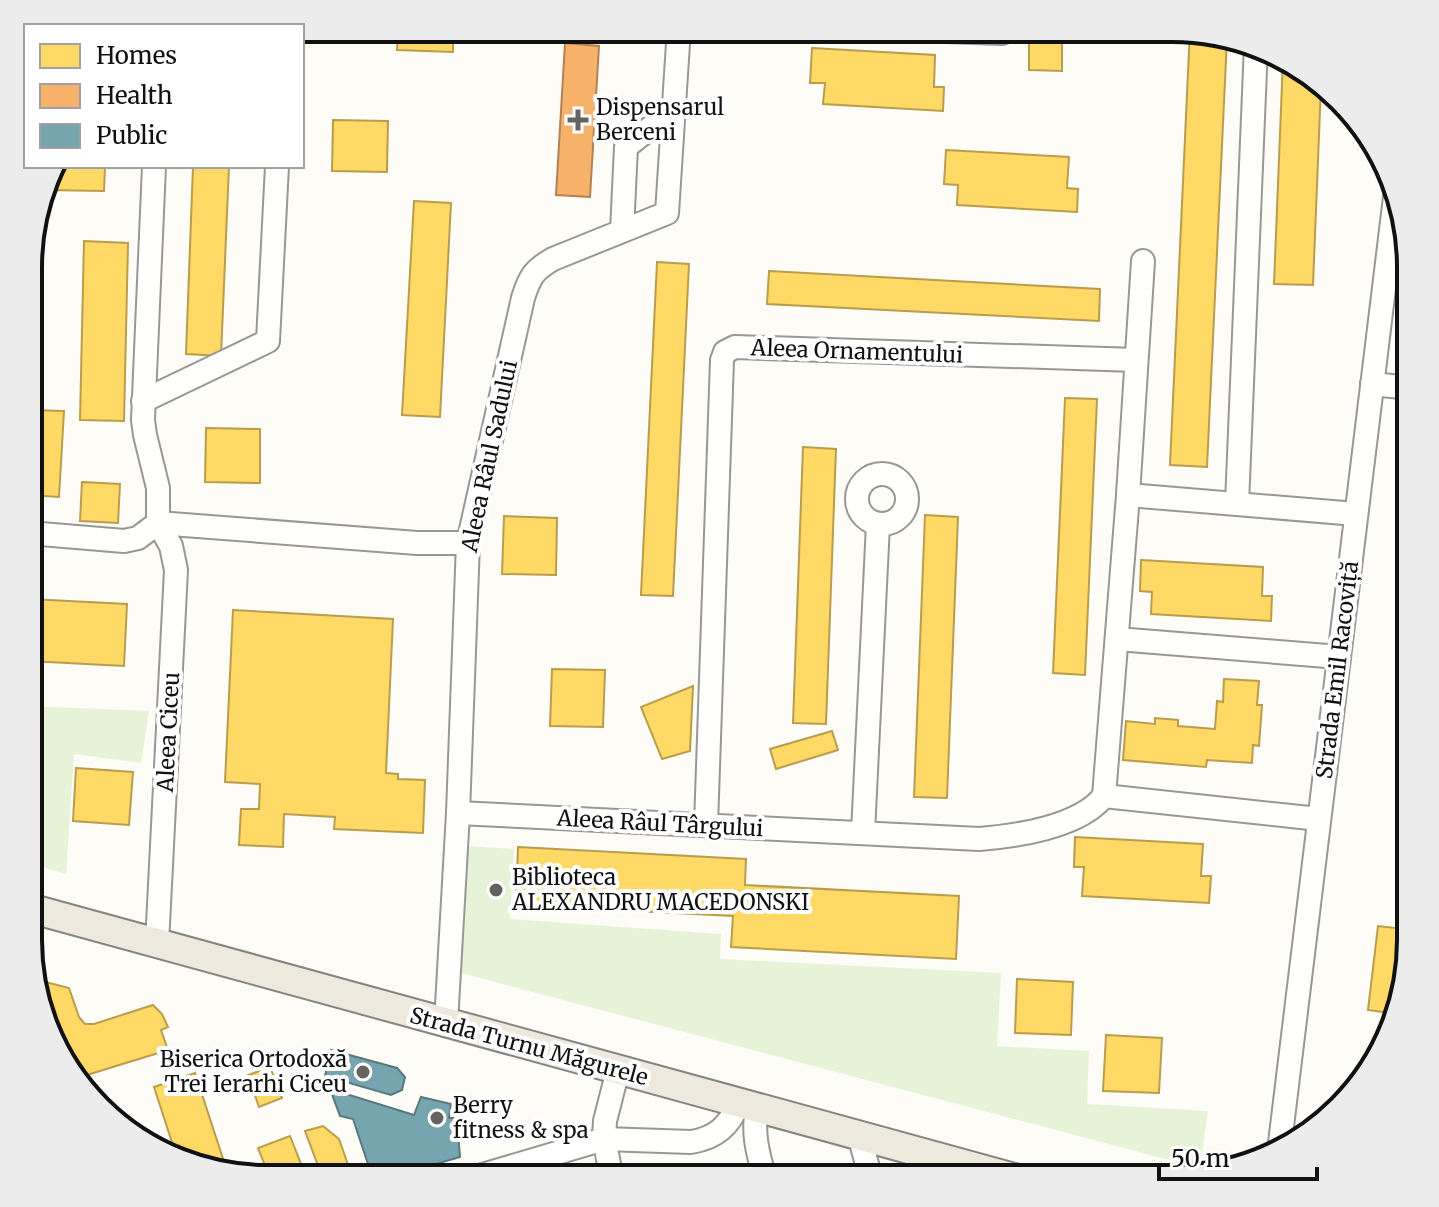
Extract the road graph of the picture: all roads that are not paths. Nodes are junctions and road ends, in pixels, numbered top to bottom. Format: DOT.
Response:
graph roads {
  1 [pos="678,42"];
  2 [pos="1255,58"];
  3 [pos="674,109"];
  4 [pos="154,168"];
  5 [pos="277,168"];
  6 [pos="1392,220"];
  7 [pos="622,231"];
  8 [pos="1143,261"];
  9 [pos="1136,360"];
  10 [pos="1372,384"];
  11 [pos="1397,387"];
  12 [pos="143,401"];
  13 [pos="1128,495"];
  14 [pos="1237,504"];
  15 [pos="1356,514"];
  16 [pos="158,523"];
  17 [pos="878,524"];
  18 [pos="42,534"];
  19 [pos="468,543"];
  20 [pos="1117,639"];
  21 [pos="1339,657"];
  22 [pos="1104,796"];
  23 [pos="458,813"];
  24 [pos="1319,819"];
  25 [pos="706,825"];
  26 [pos="863,833"];
  27 [pos="42,912"];
  28 [pos="157,944"];
  29 [pos="446,1023"];
  30 [pos="618,1070"];
  31 [pos="748,1105"];
  32 [pos="859,1135"];
  33 [pos="1281,1137"];
  34 [pos="604,1139"];
  35 [pos="516,1165"];
  36 [pos="609,1165"];
  37 [pos="761,1165"];
  38 [pos="867,1165"];
  39 [pos="967,1165"];
  1 -- 3 [label="street, Aleea Râul Sadului"];
  2 -- 14 [label="street"];
  3 -- 7 [label="street"];
  3 -- 7 [label="street, Aleea Râul Sadului"];
  4 -- 12 [label="street, Aleea Ciceu"];
  5 -- 12 [label="street"];
  6 -- 10 [label="street, Strada Emil Racoviță"];
  7 -- 19 [label="street, Aleea Râul Sadului"];
  8 -- 9 [label="street"];
  9 -- 13 [label="street"];
  9 -- 25 [label="street, Aleea Ornamentului"];
  10 -- 11 [label="street"];
  10 -- 15 [label="street, Strada Emil Racoviță"];
  12 -- 16 [label="street, Aleea Ciceu"];
  13 -- 14 [label="street"];
  13 -- 20 [label="street"];
  14 -- 15 [label="street"];
  15 -- 21 [label="street, Strada Emil Racoviță"];
  16 -- 18 [label="street"];
  16 -- 19 [label="street"];
  16 -- 28 [label="street, Aleea Ciceu"];
  17 -- 26 [label="street"];
  19 -- 23 [label="street, Aleea Râul Sadului"];
  20 -- 21 [label="street"];
  20 -- 22 [label="street"];
  21 -- 24 [label="street, Strada Emil Racoviță"];
  22 -- 24 [label="street"];
  22 -- 26 [label="street, Aleea Râul Târgului"];
  23 -- 25 [label="street, Aleea Râul Târgului"];
  23 -- 29 [label="street, Aleea Râul Sadului"];
  24 -- 33 [label="street, Strada Emil Racoviță"];
  25 -- 26 [label="street, Aleea Râul Târgului"];
  27 -- 28 [label="main road, Strada Turnu Măgurele"];
  28 -- 29 [label="main road, Strada Turnu Măgurele"];
  29 -- 30 [label="main road, Strada Turnu Măgurele"];
  30 -- 31 [label="main road, Strada Turnu Măgurele"];
  30 -- 34 [label="street"];
  31 -- 32 [label="main road, Strada Turnu Măgurele"];
  31 -- 34 [label="street"];
  31 -- 37 [label="street"];
  32 -- 38 [label="street"];
  32 -- 39 [label="main road, Strada Turnu Măgurele"];
  34 -- 35 [label="street"];
  34 -- 36 [label="street"];
}
